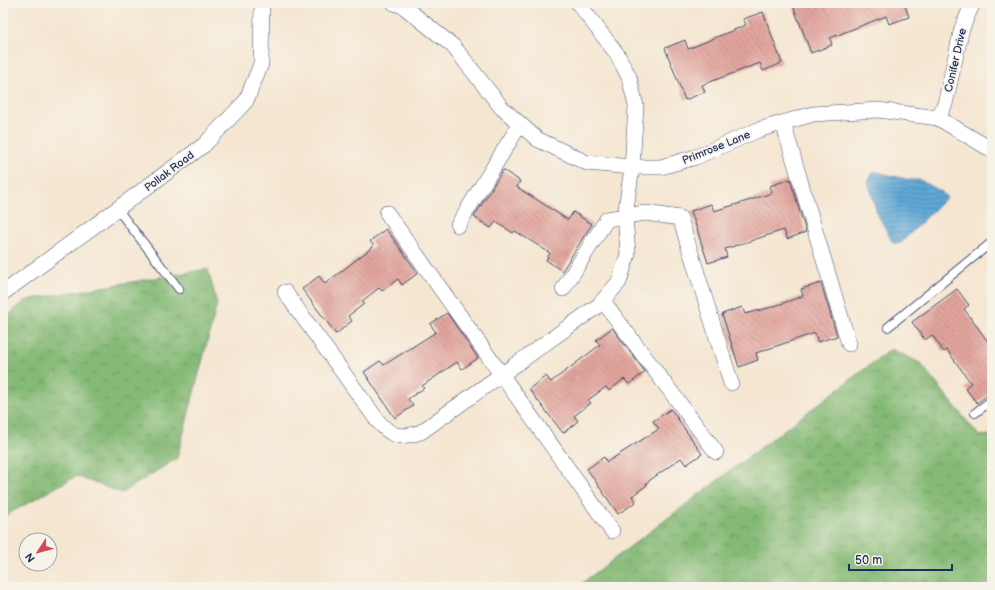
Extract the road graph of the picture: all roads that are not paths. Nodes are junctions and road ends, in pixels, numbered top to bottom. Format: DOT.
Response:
graph roads {
  1 [pos="262,3"];
  2 [pos="266,3"];
  3 [pos="394,3"];
  4 [pos="578,3"];
  5 [pos="973,3"];
  6 [pos="938,118"];
  7 [pos="783,122"];
  8 [pos="520,124"];
  9 [pos="992,150"];
  10 [pos="632,167"];
  11 [pos="118,210"];
  12 [pos="386,213"];
  13 [pos="626,216"];
  14 [pos="458,225"];
  15 [pos="992,242"];
  16 [pos="179,289"];
  17 [pos="563,289"];
  18 [pos="3,292"];
  19 [pos="285,292"];
  20 [pos="603,301"];
  21 [pos="888,327"];
  22 [pos="849,344"];
  23 [pos="501,375"];
  24 [pos="732,383"];
  25 [pos="992,400"];
  26 [pos="975,413"];
  27 [pos="716,452"];
  28 [pos="612,531"];
  1 -- 2 [label="street"];
  1 -- 11 [label="street, Pollak Road"];
  3 -- 8 [label="street, Primrose Lane"];
  4 -- 10 [label="street"];
  5 -- 6 [label="street, Conifer Drive"];
  6 -- 7 [label="street, Primrose Lane"];
  6 -- 9 [label="street, Primrose Lane"];
  7 -- 10 [label="street, Primrose Lane"];
  7 -- 22 [label="street"];
  8 -- 10 [label="street, Primrose Lane"];
  8 -- 14 [label="street"];
  10 -- 13 [label="street"];
  11 -- 16 [label="lane"];
  11 -- 18 [label="street, Pollak Road"];
  12 -- 23 [label="street"];
  13 -- 17 [label="street"];
  13 -- 20 [label="street"];
  13 -- 24 [label="street"];
  15 -- 21 [label="lane"];
  19 -- 23 [label="street"];
  20 -- 23 [label="street"];
  20 -- 27 [label="street"];
  23 -- 28 [label="street"];
  25 -- 26 [label="lane"];
}
